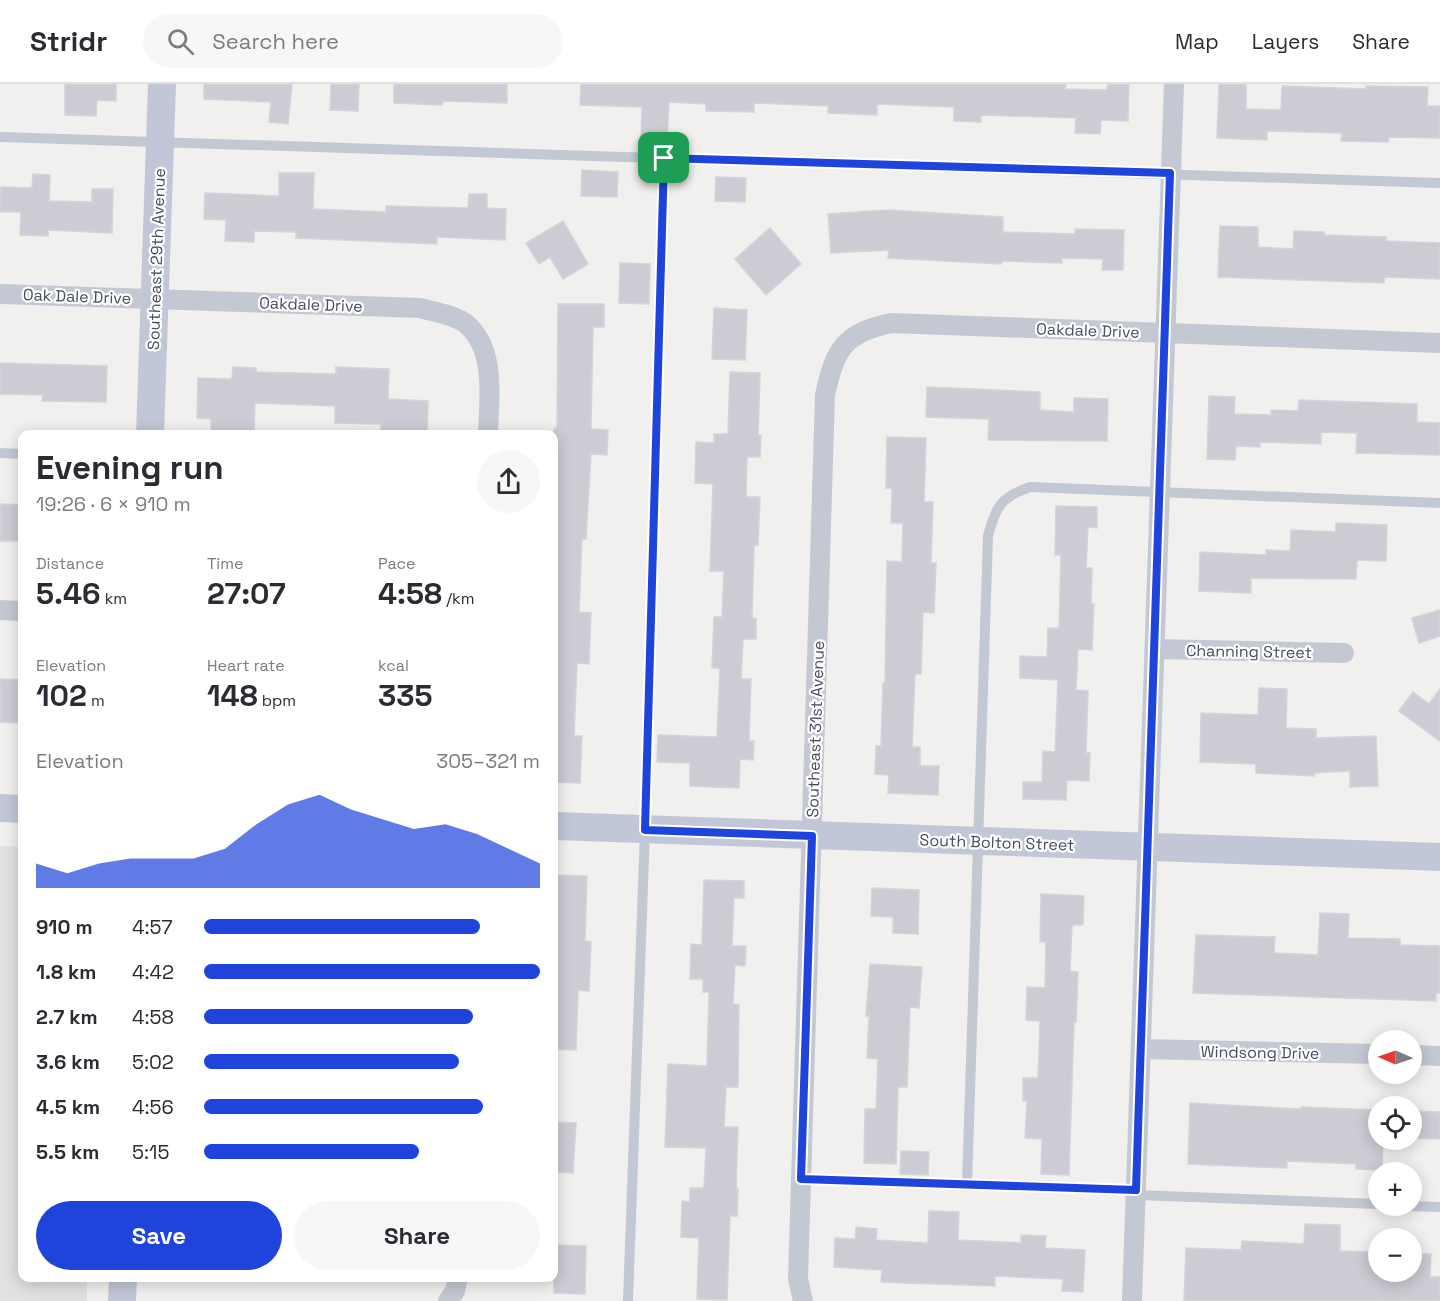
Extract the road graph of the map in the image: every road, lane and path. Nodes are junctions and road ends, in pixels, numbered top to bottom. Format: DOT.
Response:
graph roads {
  1 [pos="162,84"];
  2 [pos="1174,84"];
  3 [pos="0,137"];
  4 [pos="160,142"];
  5 [pos="664,158"];
  6 [pos="1170,173"];
  7 [pos="1440,183"];
  8 [pos="0,294"];
  9 [pos="154,299"];
  10 [pos="1165,333"];
  11 [pos="848,341"];
  12 [pos="1440,343"];
  13 [pos="150,430"];
  14 [pos="488,430"];
  15 [pos="0,453"];
  16 [pos="18,454"];
  17 [pos="1160,491"];
  18 [pos="1440,503"];
  19 [pos="0,610"];
  20 [pos="18,611"];
  21 [pos="1155,649"];
  22 [pos="1344,653"];
  23 [pos="0,808"];
  24 [pos="18,809"];
  25 [pos="558,826"];
  26 [pos="645,830"];
  27 [pos="812,836"];
  28 [pos="978,842"];
  29 [pos="1148,846"];
  30 [pos="1440,857"];
  31 [pos="1141,1049"];
  32 [pos="1368,1054"];
  33 [pos="1422,1055"];
  34 [pos="1440,1056"];
  35 [pos="801,1179"];
  36 [pos="967,1184"];
  37 [pos="1136,1193"];
  38 [pos="1368,1204"];
  39 [pos="1422,1206"];
  40 [pos="1440,1207"];
  41 [pos="123,1282"];
  42 [pos="457,1282"];
  43 [pos="122,1301"];
  44 [pos="448,1301"];
  45 [pos="628,1301"];
  46 [pos="803,1301"];
  47 [pos="1132,1301"];
  1 -- 4 [label="street, Southeast 29th Avenue"];
  2 -- 6 [label="street"];
  3 -- 4 [label="lane"];
  4 -- 5 [label="lane"];
  4 -- 9 [label="street, Southeast 29th Avenue"];
  5 -- 6 [label="lane"];
  5 -- 26 [label="lane"];
  6 -- 7 [label="lane"];
  6 -- 10 [label="street"];
  8 -- 9 [label="street, Oak Dale Drive"];
  9 -- 13 [label="street, Southeast 29th Avenue"];
  9 -- 14 [label="street, Oakdale Drive"];
  10 -- 11 [label="street, Oakdale Drive"];
  10 -- 12 [label="street, Oakdale Drive"];
  10 -- 17 [label="street"];
  11 -- 27 [label="street, Southeast 31st Avenue"];
  15 -- 16 [label="lane"];
  17 -- 18 [label="lane"];
  17 -- 21 [label="street"];
  17 -- 28 [label="lane"];
  19 -- 20 [label="street"];
  21 -- 22 [label="street, Channing Street"];
  21 -- 29 [label="street"];
  23 -- 24 [label="street"];
  25 -- 26 [label="street, South Bolton Street"];
  26 -- 27 [label="street, South Bolton Street"];
  26 -- 45 [label="lane"];
  27 -- 28 [label="street, South Bolton Street"];
  27 -- 35 [label="street, Southeast 31st Avenue"];
  28 -- 29 [label="street, South Bolton Street"];
  28 -- 36 [label="lane"];
  29 -- 30 [label="street, South Bolton Street"];
  29 -- 31 [label="street"];
  31 -- 32 [label="street, Windsong Drive"];
  31 -- 37 [label="street"];
  33 -- 34 [label="street"];
  35 -- 36 [label="lane"];
  35 -- 46 [label="street, Southeast 31st Avenue"];
  36 -- 37 [label="lane"];
  37 -- 38 [label="lane"];
  37 -- 47 [label="street"];
  39 -- 40 [label="lane"];
  41 -- 43 [label="street"];
  42 -- 44 [label="street"];
}
